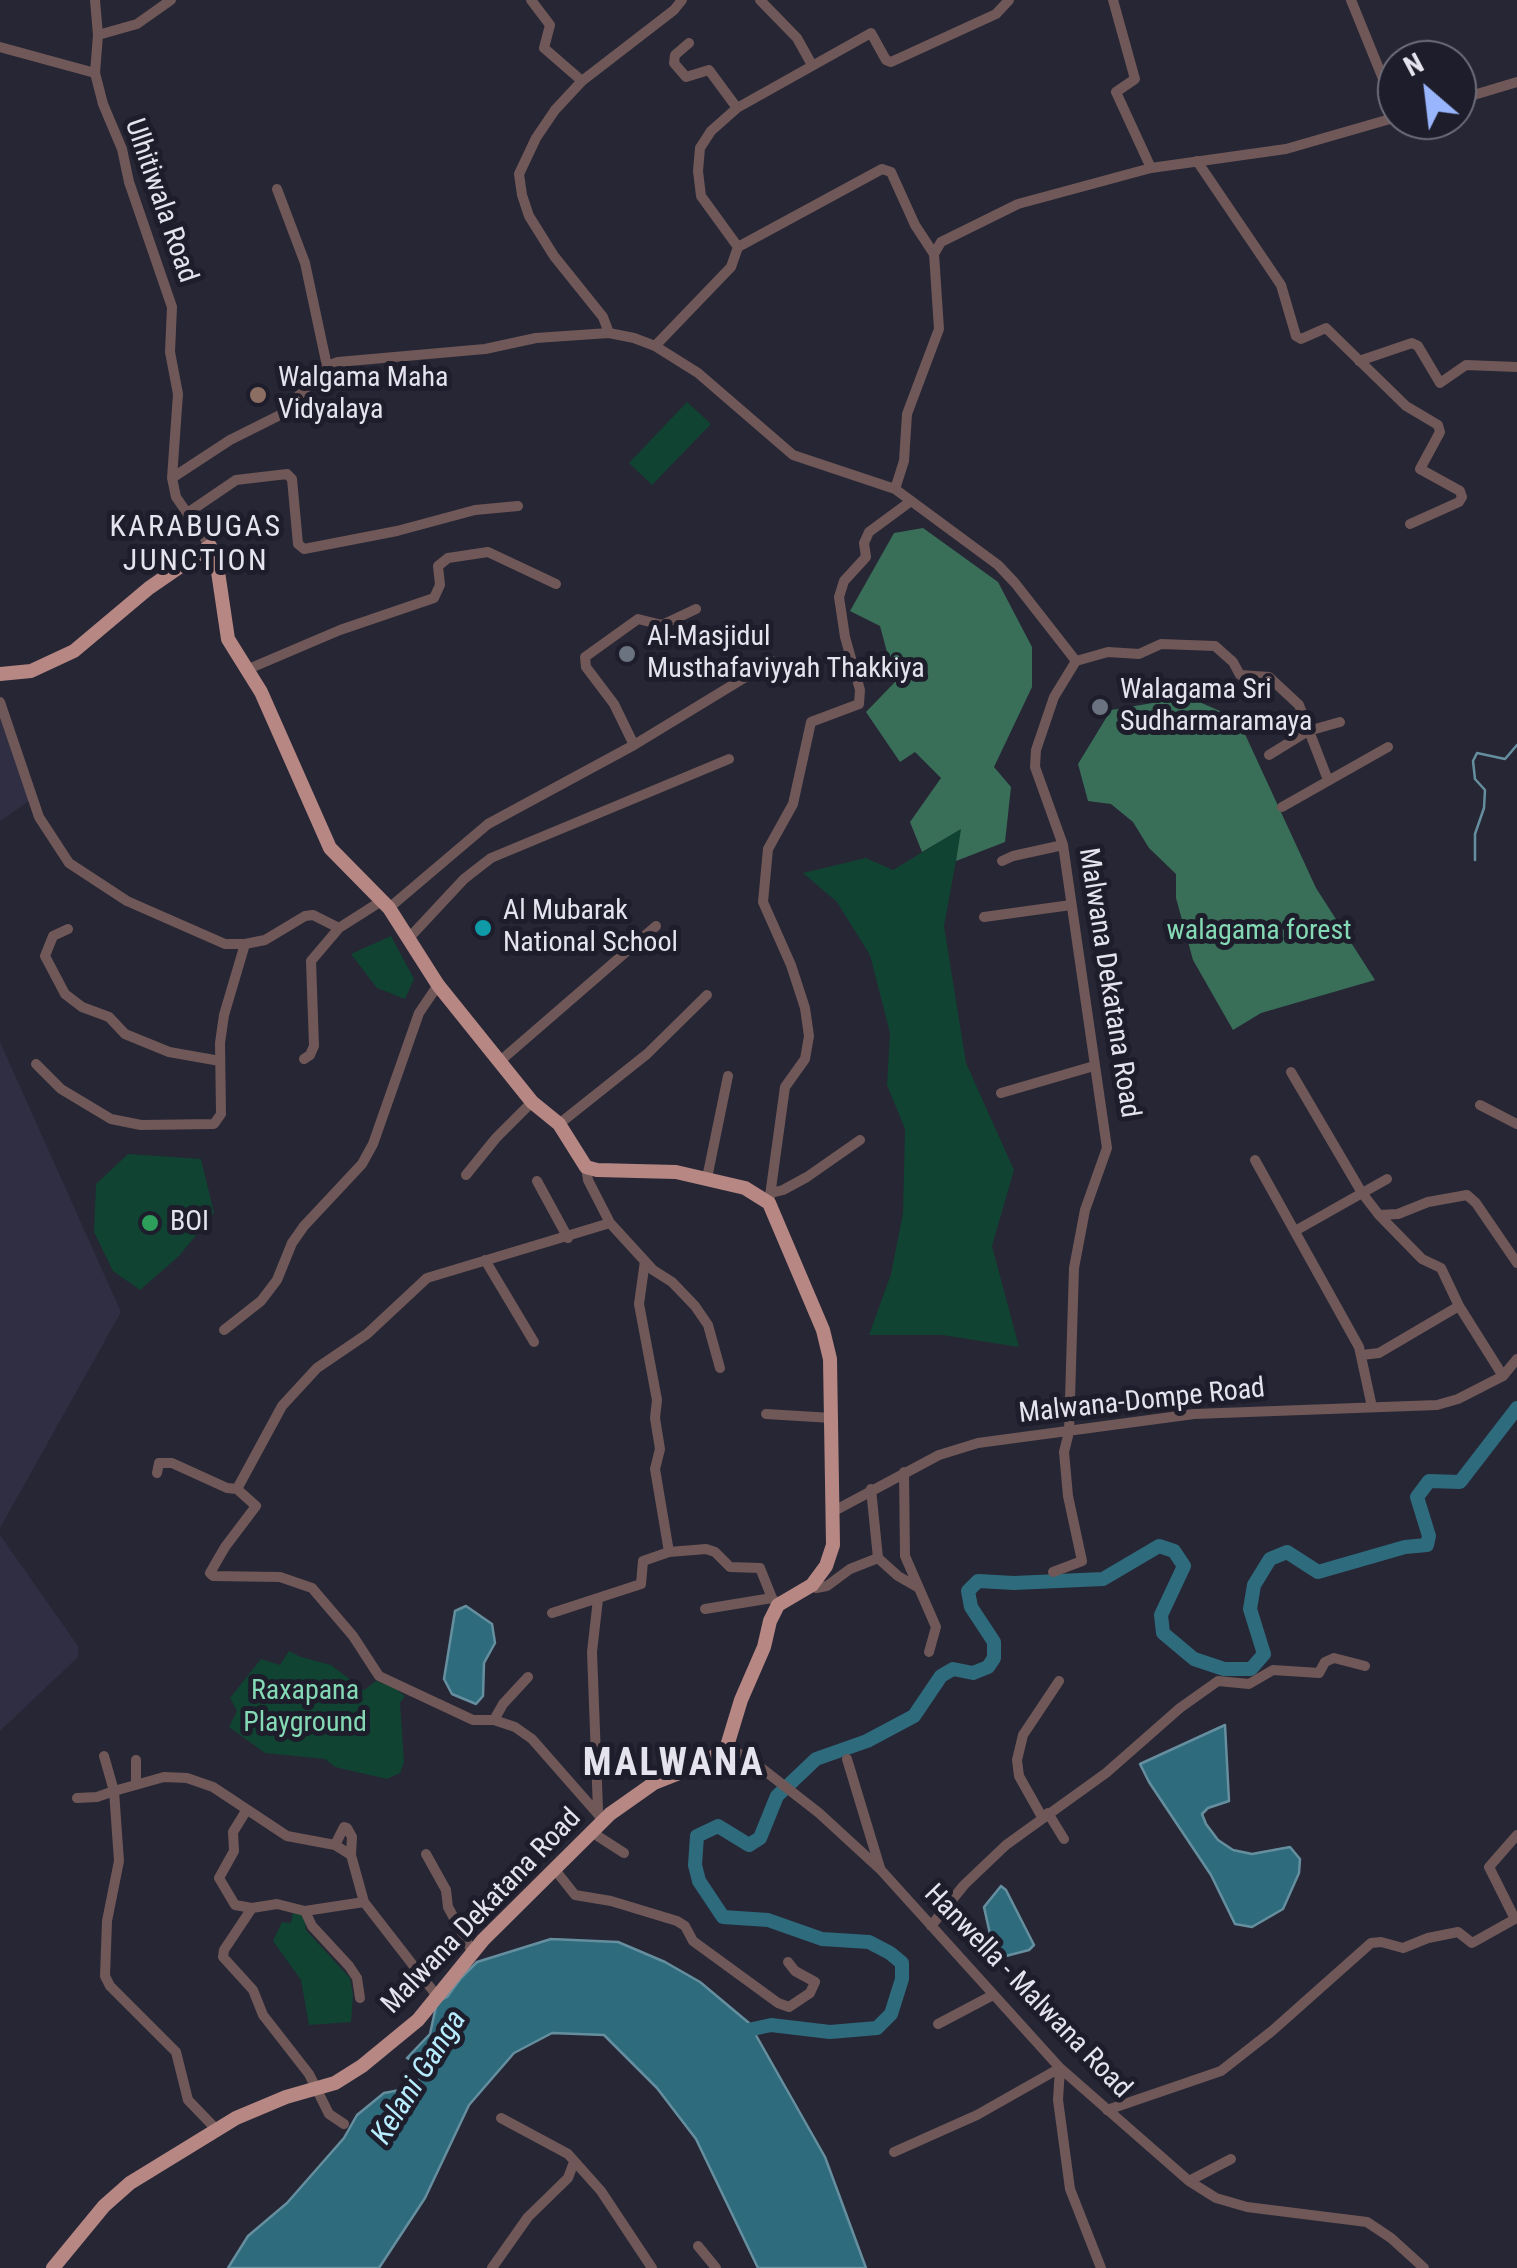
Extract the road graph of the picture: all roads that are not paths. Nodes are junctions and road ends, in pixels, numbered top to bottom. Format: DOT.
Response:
graph roads {
  1 [pos="95,0"];
  2 [pos="171,0"];
  3 [pos="530,0"];
  4 [pos="682,0"];
  5 [pos="760,0"];
  6 [pos="1008,0"];
  7 [pos="1113,0"];
  8 [pos="1351,0"];
  9 [pos="98,34"];
  10 [pos="690,43"];
  11 [pos="0,47"];
  12 [pos="812,64"];
  13 [pos="1377,65"];
  14 [pos="95,72"];
  15 [pos="582,81"];
  16 [pos="1517,82"];
  17 [pos="1477,94"];
  18 [pos="737,108"];
  19 [pos="1377,121"];
  20 [pos="1197,161"];
  21 [pos="1150,168"];
  22 [pos="277,188"];
  23 [pos="738,247"];
  24 [pos="934,254"];
  25 [pos="608,333"];
  26 [pos="655,346"];
  27 [pos="1358,361"];
  28 [pos="327,366"];
  29 [pos="1517,367"];
  30 [pos="172,478"];
  31 [pos="895,488"];
  32 [pos="910,501"];
  33 [pos="518,506"];
  34 [pos="189,512"];
  35 [pos="1410,524"];
  36 [pos="210,546"];
  37 [pos="556,584"];
  38 [pos="696,610"];
  39 [pos="1076,661"];
  40 [pos="772,662"];
  41 [pos="246,670"];
  42 [pos="0,674"];
  43 [pos="0,702"];
  44 [pos="1340,722"];
  45 [pos="1308,731"];
  46 [pos="634,745"];
  47 [pos="1388,747"];
  48 [pos="1270,754"];
  49 [pos="729,760"];
  50 [pos="1328,780"];
  51 [pos="1282,807"];
  52 [pos="1063,845"];
  53 [pos="1002,861"];
  54 [pos="386,904"];
  55 [pos="1071,905"];
  56 [pos="984,917"];
  57 [pos="656,926"];
  58 [pos="339,928"];
  59 [pos="68,929"];
  60 [pos="409,938"];
  61 [pos="245,944"];
  62 [pos="438,985"];
  63 [pos="707,995"];
  64 [pos="304,1059"];
  65 [pos="220,1060"];
  66 [pos="499,1062"];
  67 [pos="36,1064"];
  68 [pos="1094,1066"];
  69 [pos="1291,1072"];
  70 [pos="728,1076"];
  71 [pos="1001,1092"];
  72 [pos="532,1102"];
  73 [pos="1480,1105"];
  74 [pos="559,1124"];
  75 [pos="1517,1124"];
  76 [pos="860,1140"];
  77 [pos="1254,1160"];
  78 [pos="586,1166"];
  79 [pos="466,1175"];
  80 [pos="707,1178"];
  81 [pos="1387,1179"];
  82 [pos="536,1181"];
  83 [pos="1362,1193"];
  84 [pos="770,1198"];
  85 [pos="1379,1216"];
  86 [pos="610,1223"];
  87 [pos="1296,1231"];
  88 [pos="568,1238"];
  89 [pos="484,1260"];
  90 [pos="645,1262"];
  91 [pos="1517,1262"];
  92 [pos="1459,1306"];
  93 [pos="224,1330"];
  94 [pos="534,1342"];
  95 [pos="1362,1355"];
  96 [pos="1517,1359"];
  97 [pos="720,1368"];
  98 [pos="1503,1376"];
  99 [pos="1372,1407"];
  100 [pos="766,1414"];
  101 [pos="832,1418"];
  102 [pos="1070,1432"];
  103 [pos="904,1472"];
  104 [pos="157,1473"];
  105 [pos="236,1488"];
  106 [pos="872,1489"];
  107 [pos="834,1511"];
  108 [pos="669,1552"];
  109 [pos="878,1558"];
  110 [pos="1053,1572"];
  111 [pos="812,1585"];
  112 [pos="919,1588"];
  113 [pos="598,1599"];
  114 [pos="775,1601"];
  115 [pos="705,1609"];
  116 [pos="552,1613"];
  117 [pos="929,1652"];
  118 [pos="1365,1666"];
  119 [pos="528,1677"];
  120 [pos="1059,1680"];
  121 [pos="494,1720"];
  122 [pos="726,1746"];
  123 [pos="104,1756"];
  124 [pos="847,1759"];
  125 [pos="136,1760"];
  126 [pos="136,1783"];
  127 [pos="114,1791"];
  128 [pos="76,1798"];
  129 [pos="246,1811"];
  130 [pos="1045,1815"];
  131 [pos="598,1822"];
  132 [pos="1517,1836"];
  133 [pos="1064,1839"];
  134 [pos="335,1845"];
  135 [pos="624,1853"];
  136 [pos="426,1854"];
  137 [pos="351,1855"];
  138 [pos="880,1870"];
  139 [pos="556,1871"];
  140 [pos="364,1902"];
  141 [pos="252,1908"];
  142 [pos="305,1912"];
  143 [pos="932,1926"];
  144 [pos="473,1953"];
  145 [pos="788,1962"];
  146 [pos="993,1995"];
  147 [pos="438,1996"];
  148 [pos="360,1998"];
  149 [pos="938,2024"];
  150 [pos="1060,2068"];
  151 [pos="318,2089"];
  152 [pos="1107,2110"];
  153 [pos="502,2118"];
  154 [pos="344,2124"];
  155 [pos="216,2129"];
  156 [pos="894,2152"];
  157 [pos="1231,2160"];
  158 [pos="574,2162"];
  159 [pos="1188,2181"];
  160 [pos="698,2246"];
  161 [pos="53,2268"];
  162 [pos="492,2268"];
  163 [pos="652,2268"];
  164 [pos="716,2268"];
  165 [pos="1102,2268"];
  166 [pos="1424,2268"];
  1 -- 9 [label="street, Ulhitiwala Road"];
  2 -- 9 [label="street"];
  3 -- 15 [label="street"];
  4 -- 15 [label="street"];
  5 -- 12 [label="street"];
  6 -- 12 [label="street"];
  7 -- 21 [label="street"];
  8 -- 13 [label="street"];
  9 -- 14 [label="street, Ulhitiwala Road"];
  10 -- 18 [label="street"];
  11 -- 14 [label="street"];
  12 -- 18 [label="street"];
  14 -- 30 [label="street, Ulhitiwala Road"];
  15 -- 25 [label="street"];
  16 -- 17 [label="street"];
  18 -- 23 [label="street"];
  19 -- 20 [label="street"];
  20 -- 21 [label="street"];
  20 -- 27 [label="street"];
  21 -- 24 [label="street"];
  22 -- 28 [label="street"];
  23 -- 24 [label="street"];
  23 -- 26 [label="street"];
  24 -- 31 [label="street"];
  25 -- 26 [label="street"];
  25 -- 28 [label="street"];
  26 -- 31 [label="street"];
  27 -- 29 [label="street"];
  27 -- 35 [label="street"];
  28 -- 30 [label="street"];
  30 -- 34 [label="street"];
  31 -- 32 [label="street"];
  32 -- 39 [label="street"];
  32 -- 84 [label="street"];
  33 -- 34 [label="street"];
  34 -- 36 [label="street"];
  36 -- 41 [label="main road"];
  36 -- 42 [label="main road"];
  37 -- 41 [label="street"];
  38 -- 46 [label="street"];
  39 -- 45 [label="street"];
  39 -- 52 [label="street, Malwana Dekatana Road"];
  40 -- 46 [label="street"];
  41 -- 54 [label="main road"];
  43 -- 61 [label="street"];
  44 -- 45 [label="street"];
  45 -- 48 [label="street"];
  45 -- 50 [label="street"];
  46 -- 54 [label="street"];
  47 -- 50 [label="street"];
  49 -- 60 [label="street"];
  50 -- 51 [label="street"];
  52 -- 53 [label="street"];
  52 -- 55 [label="street, Malwana Dekatana Road"];
  54 -- 58 [label="street"];
  54 -- 60 [label="main road"];
  55 -- 56 [label="street"];
  55 -- 68 [label="street, Malwana Dekatana Road"];
  57 -- 66 [label="street"];
  58 -- 61 [label="street"];
  58 -- 64 [label="street"];
  59 -- 65 [label="street"];
  60 -- 62 [label="main road"];
  61 -- 65 [label="street"];
  62 -- 66 [label="main road"];
  62 -- 93 [label="street"];
  63 -- 74 [label="street"];
  65 -- 67 [label="street"];
  66 -- 72 [label="main road"];
  68 -- 71 [label="street"];
  68 -- 102 [label="street, Malwana Dekatana Road"];
  69 -- 83 [label="street"];
  70 -- 80 [label="street"];
  72 -- 74 [label="main road"];
  72 -- 79 [label="street"];
  73 -- 75 [label="street"];
  74 -- 78 [label="main road"];
  76 -- 84 [label="street"];
  77 -- 87 [label="street"];
  78 -- 80 [label="main road"];
  78 -- 86 [label="street"];
  80 -- 84 [label="main road"];
  81 -- 83 [label="street"];
  82 -- 88 [label="street"];
  83 -- 85 [label="street"];
  83 -- 87 [label="street"];
  84 -- 101 [label="main road"];
  85 -- 91 [label="street"];
  85 -- 92 [label="street"];
  86 -- 88 [label="street"];
  86 -- 90 [label="street"];
  87 -- 95 [label="street"];
  88 -- 89 [label="street"];
  89 -- 94 [label="street"];
  89 -- 105 [label="street"];
  90 -- 97 [label="street"];
  90 -- 108 [label="street"];
  92 -- 95 [label="street"];
  92 -- 98 [label="street"];
  95 -- 99 [label="street"];
  96 -- 98 [label="street, Malwana-Dompe Road"];
  98 -- 99 [label="street, Malwana-Dompe Road"];
  99 -- 102 [label="street, Malwana-Dompe Road"];
  100 -- 101 [label="street"];
  101 -- 107 [label="main road"];
  102 -- 103 [label="street, Malwana-Dompe Road"];
  102 -- 110 [label="street, Malwana Dekatana Road"];
  103 -- 106 [label="street, Malwana-Dompe Road"];
  103 -- 112 [label="street"];
  104 -- 105 [label="street"];
  105 -- 121 [label="street"];
  106 -- 107 [label="street, Malwana-Dompe Road"];
  106 -- 109 [label="street"];
  107 -- 111 [label="main road"];
  108 -- 113 [label="street"];
  108 -- 114 [label="street"];
  109 -- 111 [label="street"];
  109 -- 112 [label="street"];
  111 -- 114 [label="main road"];
  112 -- 117 [label="street"];
  113 -- 116 [label="street"];
  113 -- 131 [label="street"];
  114 -- 115 [label="street"];
  114 -- 122 [label="main road"];
  118 -- 130 [label="street"];
  119 -- 121 [label="street"];
  120 -- 130 [label="street"];
  121 -- 131 [label="street"];
  122 -- 131 [label="main road, Malwana Dekatana Road"];
  122 -- 138 [label="street, Hanwella - Malwana Road"];
  123 -- 127 [label="street"];
  124 -- 138 [label="street"];
  125 -- 126 [label="street"];
  126 -- 127 [label="street"];
  126 -- 129 [label="street"];
  127 -- 128 [label="street"];
  127 -- 155 [label="street"];
  129 -- 134 [label="street"];
  129 -- 141 [label="street"];
  130 -- 133 [label="street"];
  130 -- 143 [label="street"];
  131 -- 135 [label="street"];
  131 -- 139 [label="main road, Malwana Dekatana Road"];
  132 -- 152 [label="street"];
  134 -- 137 [label="street"];
  134 -- 137 [label="street"];
  136 -- 144 [label="street"];
  137 -- 140 [label="street"];
  138 -- 143 [label="street, Hanwella - Malwana Road"];
  139 -- 144 [label="main road, Malwana Dekatana Road"];
  139 -- 145 [label="street"];
  140 -- 142 [label="street"];
  140 -- 147 [label="street"];
  141 -- 142 [label="street"];
  141 -- 151 [label="street"];
  142 -- 148 [label="street"];
  143 -- 146 [label="street, Hanwella - Malwana Road"];
  144 -- 147 [label="main road, Malwana Dekatana Road"];
  146 -- 149 [label="street"];
  146 -- 150 [label="street, Hanwella - Malwana Road"];
  147 -- 151 [label="main road, Malwana Dekatana Road"];
  150 -- 152 [label="street, Hanwella - Malwana Road"];
  150 -- 156 [label="street"];
  150 -- 165 [label="street"];
  151 -- 154 [label="street"];
  151 -- 155 [label="main road, Malwana Dekatana Road"];
  152 -- 159 [label="street, Hanwella - Malwana Road"];
  153 -- 158 [label="street"];
  155 -- 161 [label="main road, Malwana Dekatana Road"];
  157 -- 159 [label="street"];
  158 -- 162 [label="street"];
  158 -- 163 [label="street"];
  159 -- 166 [label="street, Hanwella - Malwana Road"];
  160 -- 164 [label="street"];
}
